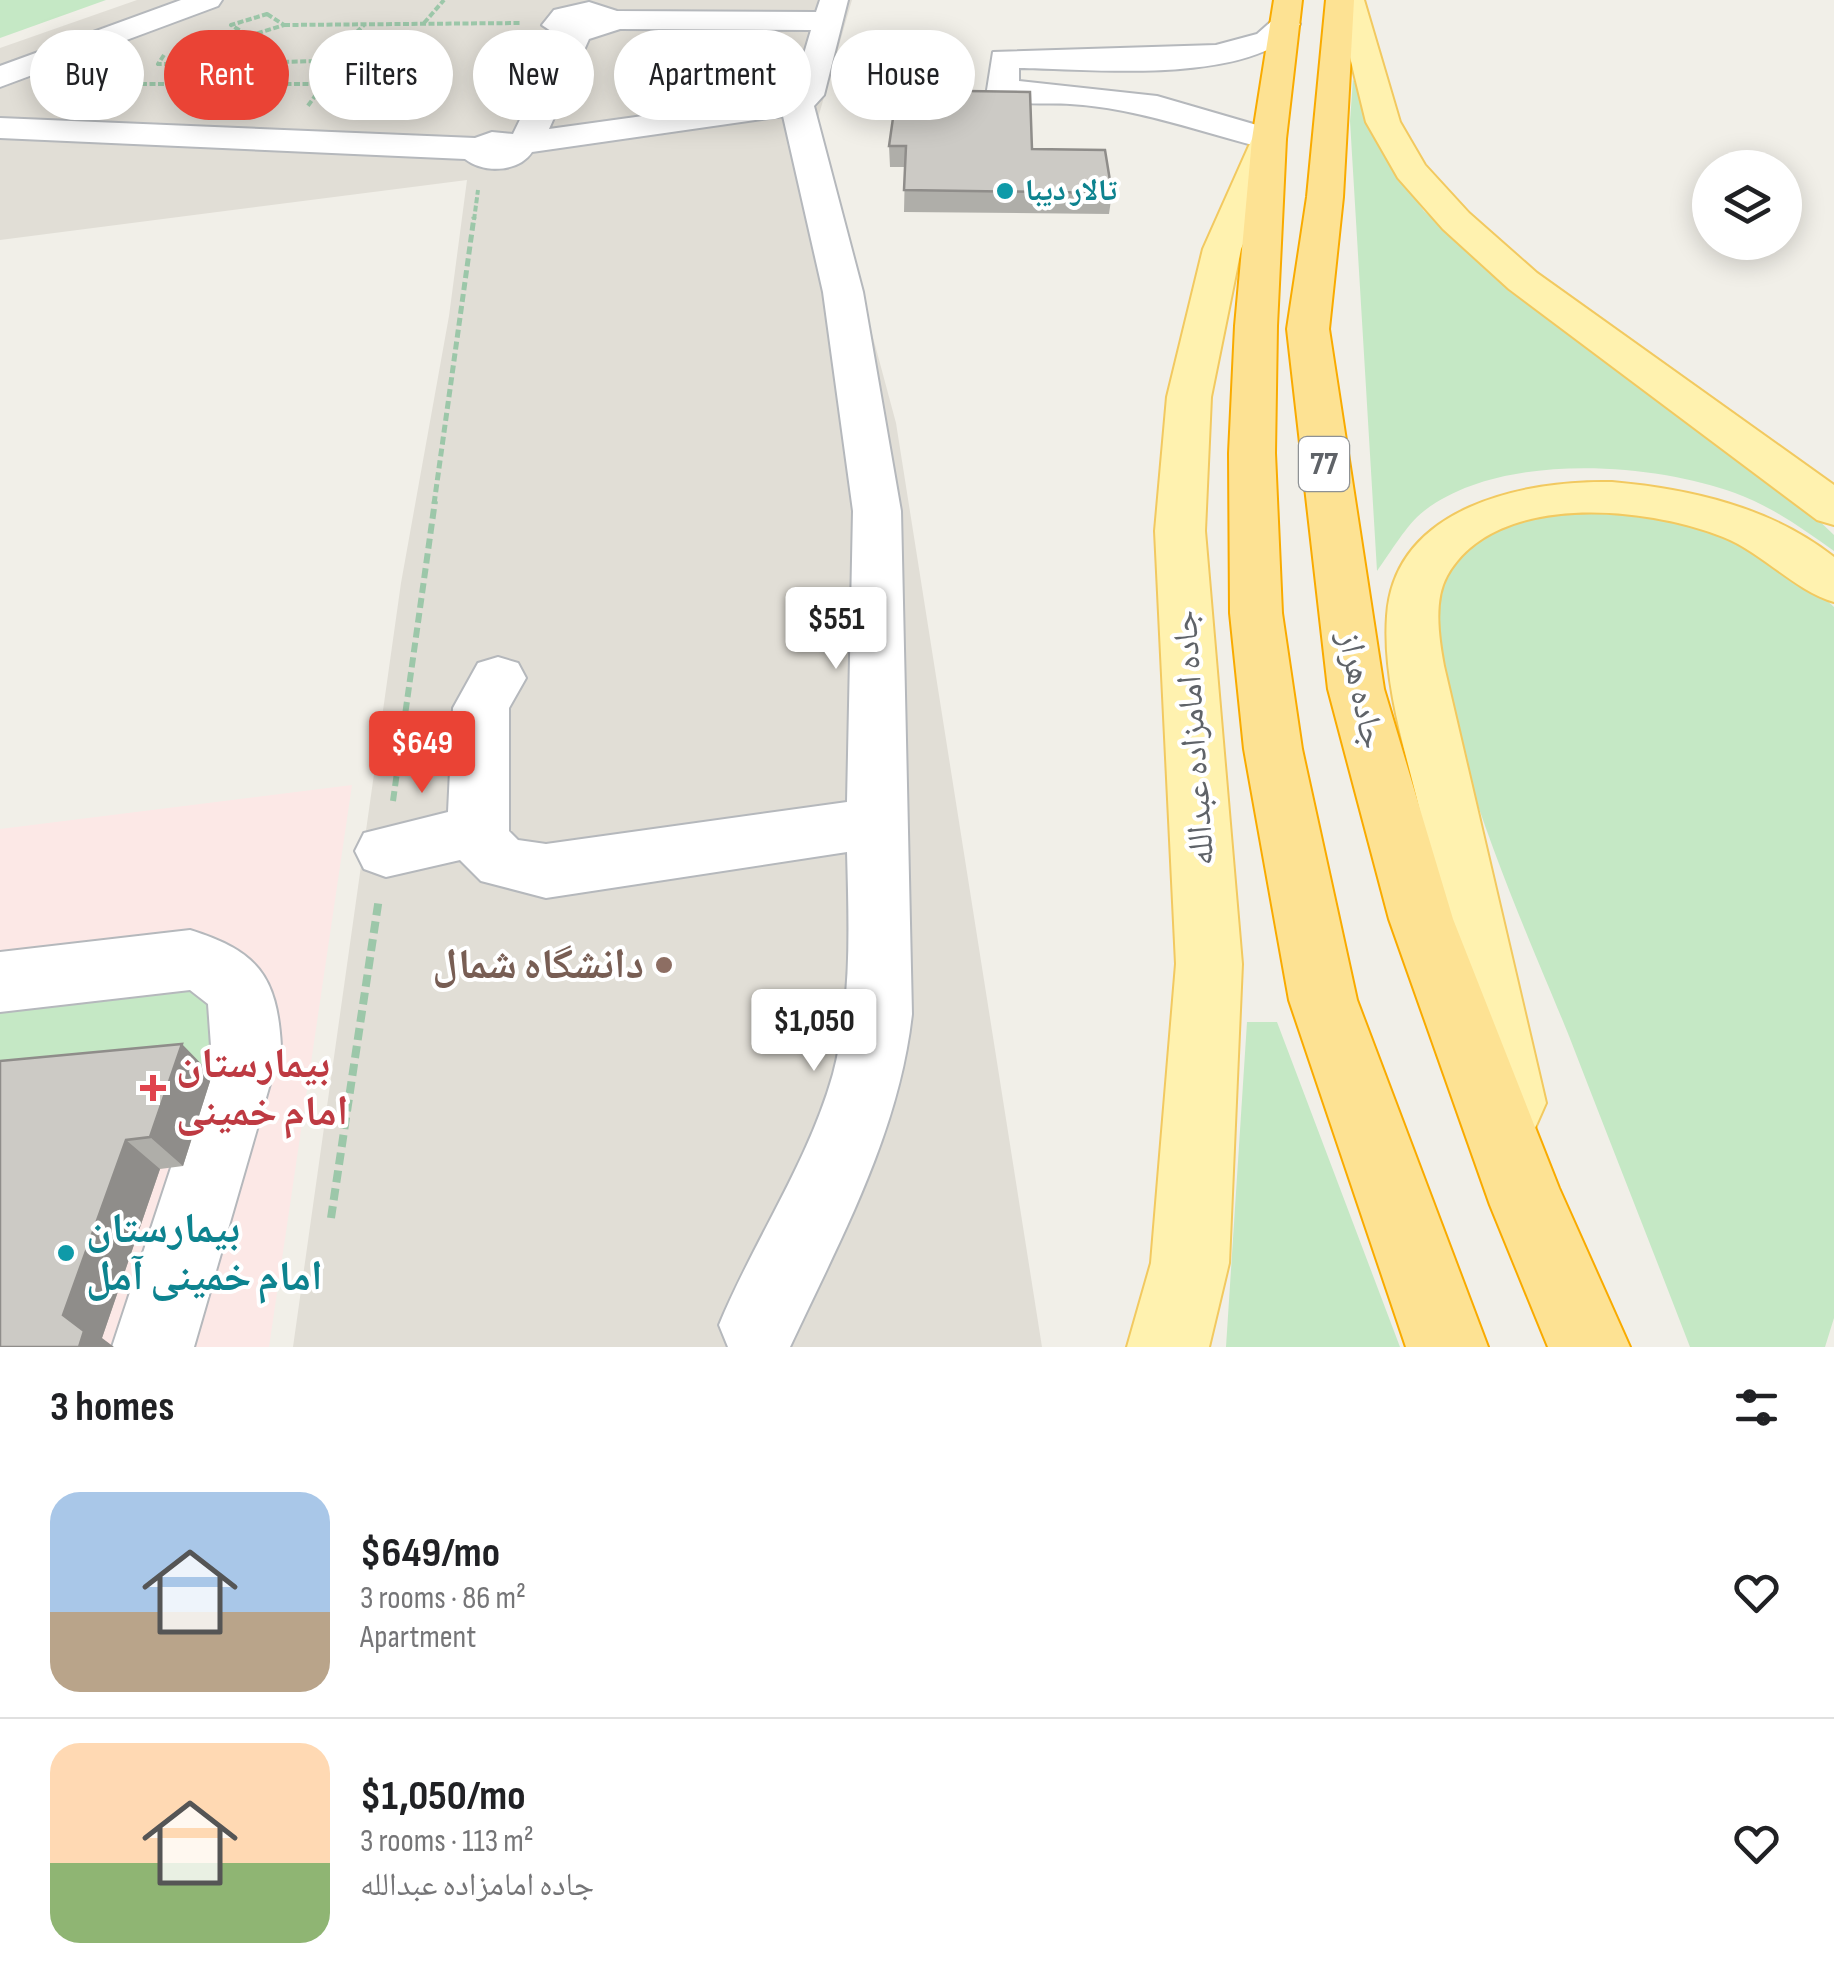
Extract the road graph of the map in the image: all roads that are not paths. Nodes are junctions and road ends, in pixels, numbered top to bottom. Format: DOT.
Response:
graph roads {
  1 [pos="146,0"];
  2 [pos="208,0"];
  3 [pos="1340,0"];
  4 [pos="1350,0"];
  5 [pos="830,10"];
  6 [pos="1286,12"];
  7 [pos="586,17"];
  8 [pos="0,52"];
  9 [pos="0,77"];
  10 [pos="811,83"];
  11 [pos="689,120"];
  12 [pos="801,120"];
  13 [pos="0,128"];
  14 [pos="1268,139"];
  15 [pos="500,148"];
  16 [pos="1834,509"];
  17 [pos="1834,584"];
  18 [pos="498,678"];
  19 [pos="877,824"];
  20 [pos="478,832"];
  21 [pos="386,851"];
  22 [pos="0,982"];
  23 [pos="1528,1205"];
  24 [pos="759,1325"];
  25 [pos="154,1347"];
  26 [pos="1168,1347"];
  27 [pos="1448,1347"];
  28 [pos="1589,1347"];
  1 -- 8 [label="street"];
  2 -- 9 [label="street"];
  3 -- 23 [label="highway, جاده هراز / 77"];
  4 -- 16 [label="main road"];
  5 -- 7 [label="street"];
  5 -- 10 [label="street"];
  6 -- 14 [label="highway, 77"];
  6 -- 14 [label="street"];
  7 -- 15 [label="street"];
  11 -- 15 [label="street"];
  12 -- 19 [label="street"];
  13 -- 15 [label="street"];
  14 -- 26 [label="main road, جاده امامزاده عبدالله"];
  14 -- 27 [label="highway, 77"];
  17 -- 23 [label="main road"];
  18 -- 20 [label="street"];
  19 -- 20 [label="street"];
  19 -- 24 [label="street"];
  20 -- 21 [label="street"];
  22 -- 25 [label="street"];
  23 -- 28 [label="highway, جاده هراز / 77"];
}
